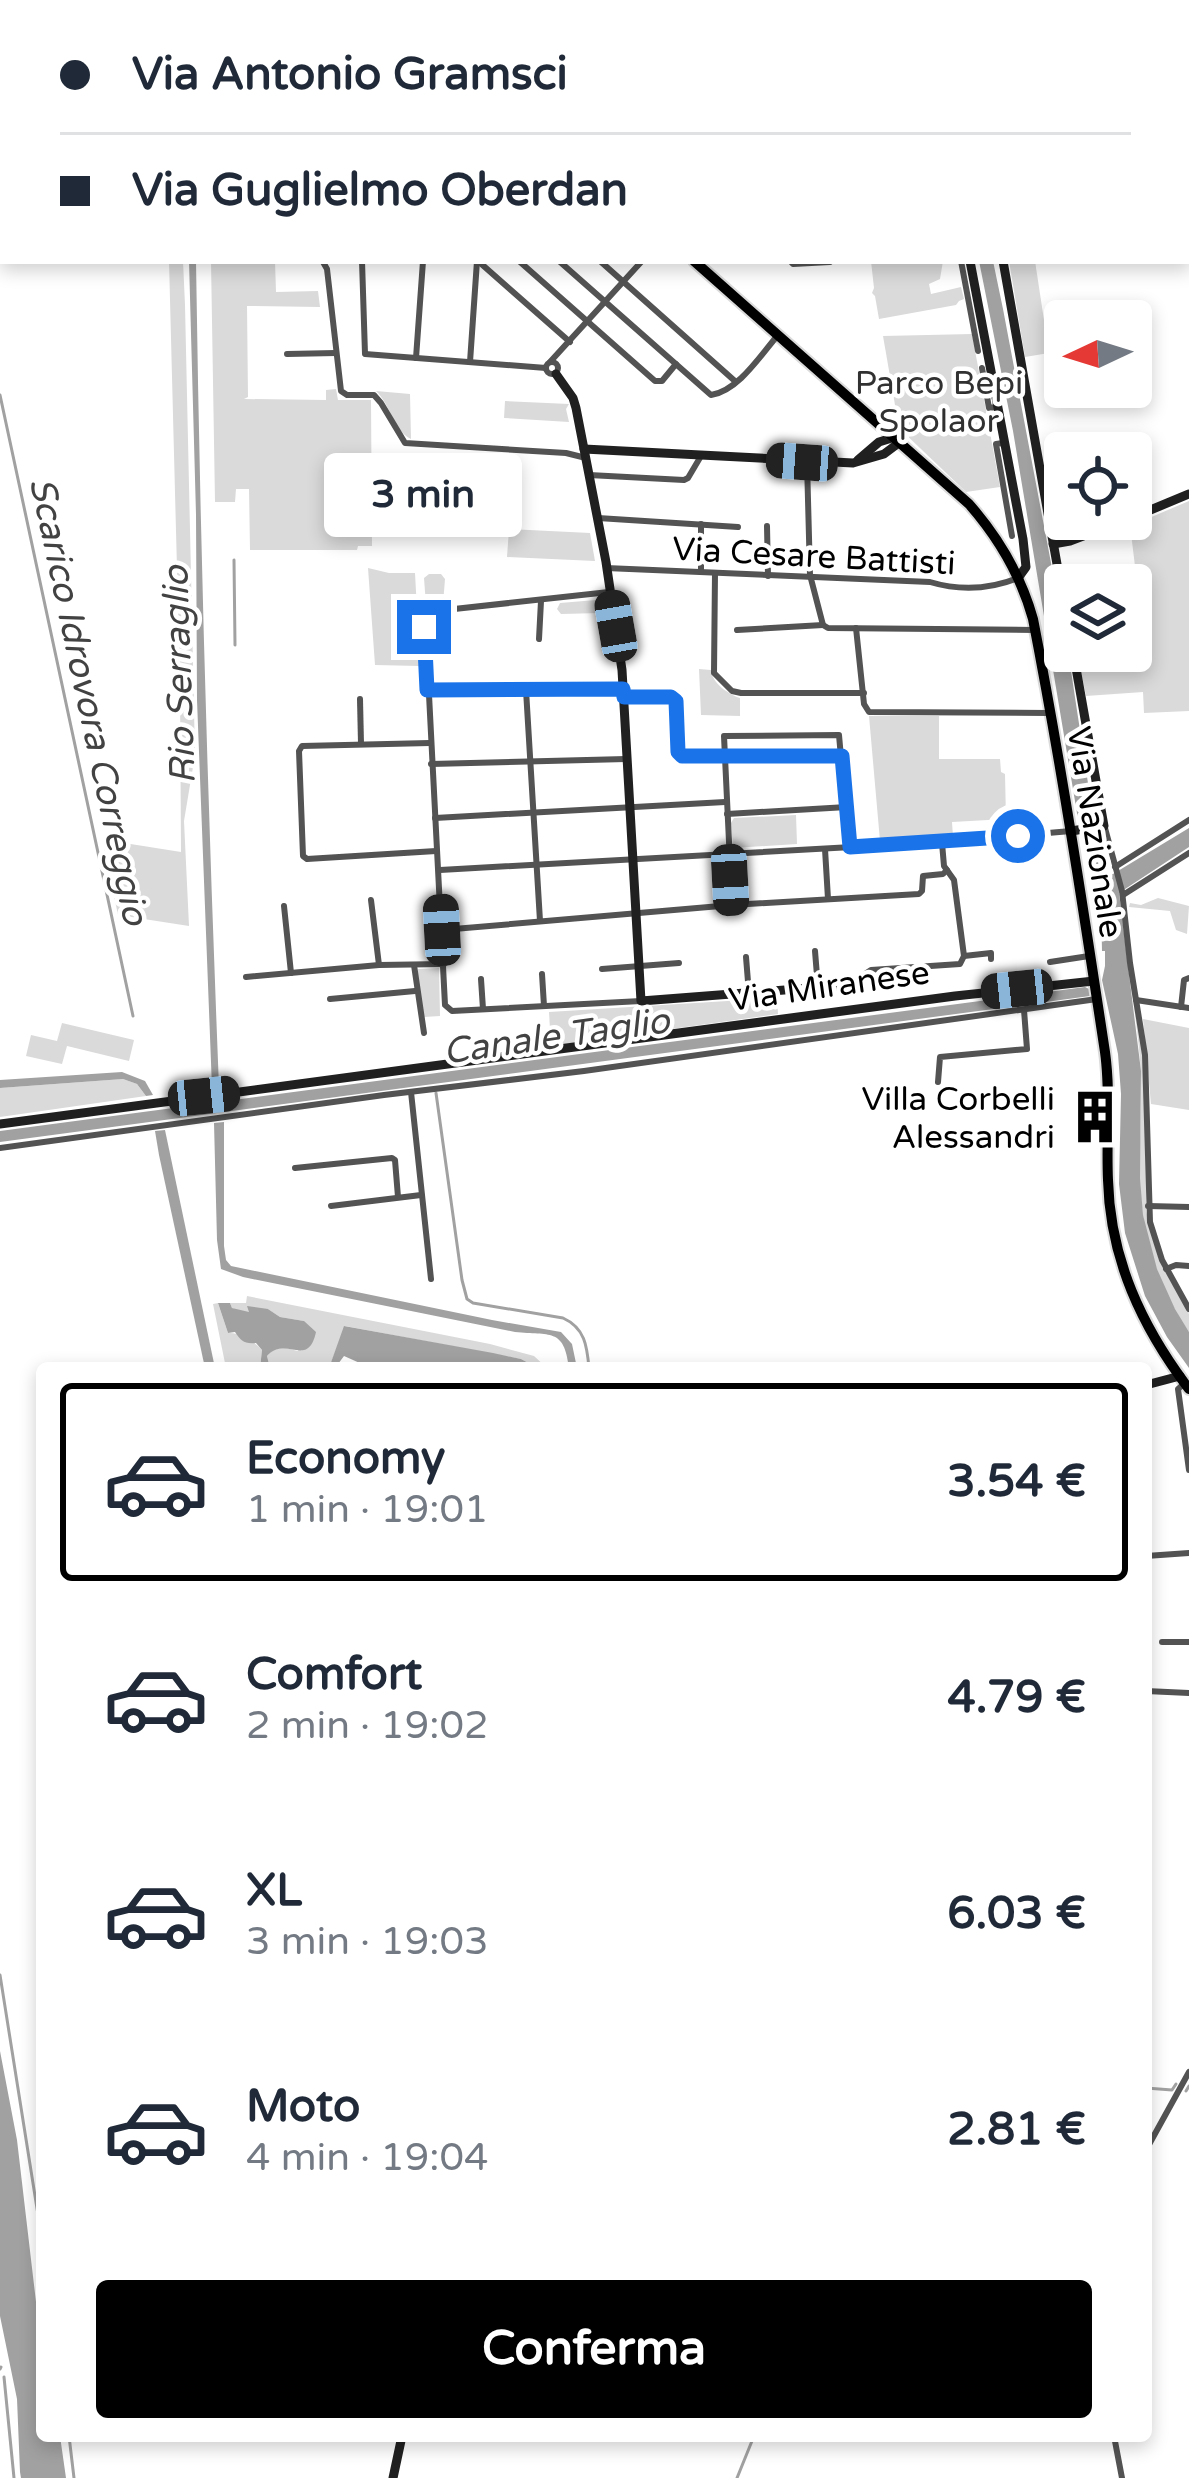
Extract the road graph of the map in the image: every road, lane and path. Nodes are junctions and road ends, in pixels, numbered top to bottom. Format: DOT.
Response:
graph roads {
  1 [pos="324,264"];
  2 [pos="362,264"];
  3 [pos="423,264"];
  4 [pos="478,264"];
  5 [pos="481,264"];
  6 [pos="522,264"];
  7 [pos="563,264"];
  8 [pos="603,264"];
  9 [pos="639,264"];
  10 [pos="697,264"];
  11 [pos="962,264"];
  12 [pos="970,264"];
  13 [pos="1004,264"];
  14 [pos="624,282"];
  15 [pos="606,302"];
  16 [pos="977,317"];
  17 [pos="587,322"];
  18 [pos="778,335"];
  19 [pos="570,342"];
  20 [pos="978,351"];
  21 [pos="336,353"];
  22 [pos="287,354"];
  23 [pos="416,358"];
  24 [pos="470,362"];
  25 [pos="676,364"];
  26 [pos="550,368"];
  27 [pos="982,368"];
  28 [pos="736,382"];
  29 [pos="1000,406"];
  30 [pos="870,416"];
  31 [pos="898,440"];
  32 [pos="871,449"];
  33 [pos="585,454"];
  34 [pos="701,456"];
  35 [pos="807,462"];
  36 [pos="853,463"];
  37 [pos="590,475"];
  38 [pos="1189,494"];
  39 [pos="1152,509"];
  40 [pos="598,518"];
  41 [pos="1016,523"];
  42 [pos="701,524"];
  43 [pos="767,526"];
  44 [pos="738,527"];
  45 [pos="1012,536"];
  46 [pos="1073,540"];
  47 [pos="1053,544"];
  48 [pos="1057,564"];
  49 [pos="606,568"];
  50 [pos="701,572"];
  51 [pos="715,573"];
  52 [pos="768,576"];
  53 [pos="1018,578"];
  54 [pos="811,579"];
  55 [pos="609,592"];
  56 [pos="541,600"];
  57 [pos="823,625"];
  58 [pos="856,628"];
  59 [pos="737,630"];
  60 [pos="1036,630"];
  61 [pos="539,640"];
  62 [pos="1077,672"];
  63 [pos="427,690"];
  64 [pos="526,690"];
  65 [pos="623,693"];
  66 [pos="864,693"];
  67 [pos="360,699"];
  68 [pos="1050,713"];
  69 [pos="430,743"];
  70 [pos="361,744"];
  71 [pos="724,756"];
  72 [pos="842,756"];
  73 [pos="626,759"];
  74 [pos="530,761"];
  75 [pos="431,764"];
  76 [pos="727,802"];
  77 [pos="847,807"];
  78 [pos="629,808"];
  79 [pos="533,813"];
  80 [pos="727,814"];
  81 [pos="435,818"];
  82 [pos="1186,820"];
  83 [pos="1100,827"];
  84 [pos="1076,831"];
  85 [pos="942,842"];
  86 [pos="850,847"];
  87 [pos="825,848"];
  88 [pos="437,851"];
  89 [pos="1189,853"];
  90 [pos="729,854"];
  91 [pos="632,859"];
  92 [pos="536,864"];
  93 [pos="438,870"];
  94 [pos="1115,870"];
  95 [pos="947,871"];
  96 [pos="1123,893"];
  97 [pos="828,899"];
  98 [pos="371,900"];
  99 [pos="732,905"];
  100 [pos="284,906"];
  101 [pos="636,912"];
  102 [pos="540,921"];
  103 [pos="442,930"];
  104 [pos="815,951"];
  105 [pos="964,956"];
  106 [pos="1089,956"];
  107 [pos="746,957"];
  108 [pos="991,959"];
  109 [pos="1050,962"];
  110 [pos="679,963"];
  111 [pos="414,964"];
  112 [pos="444,964"];
  113 [pos="379,965"];
  114 [pos="639,966"];
  115 [pos="602,969"];
  116 [pos="291,973"];
  117 [pos="542,974"];
  118 [pos="246,977"];
  119 [pos="1189,978"];
  120 [pos="481,979"];
  121 [pos="866,985"];
  122 [pos="818,988"];
  123 [pos="1096,990"];
  124 [pos="416,992"];
  125 [pos="749,994"];
  126 [pos="329,999"];
  127 [pos="1136,1000"];
  128 [pos="640,1001"];
  129 [pos="544,1006"];
  130 [pos="869,1006"];
  131 [pos="1185,1008"];
  132 [pos="483,1010"];
  133 [pos="1024,1010"];
  134 [pos="424,1033"];
  135 [pos="938,1082"];
  136 [pos="411,1092"];
  137 [pos="0,1124"];
  138 [pos="0,1148"];
  139 [pos="296,1168"];
  140 [pos="421,1195"];
  141 [pos="398,1197"];
  142 [pos="331,1206"];
  143 [pos="1148,1206"];
  144 [pos="1189,1207"];
  145 [pos="1189,1266"];
  146 [pos="1166,1269"];
  147 [pos="431,1279"];
  148 [pos="1189,1309"];
  149 [pos="1181,1384"];
  150 [pos="1189,1470"];
  151 [pos="1189,1552"];
  152 [pos="1152,1556"];
  153 [pos="1162,1642"];
  154 [pos="1189,1642"];
  155 [pos="1152,1690"];
  156 [pos="1189,1693"];
  157 [pos="1189,2072"];
  158 [pos="1152,2139"];
  159 [pos="401,2442"];
  160 [pos="1115,2442"];
  161 [pos="393,2478"];
  162 [pos="1122,2478"];
  1 -- 21 [label="street"];
  2 -- 23 [label="street"];
  3 -- 23 [label="street"];
  4 -- 24 [label="street"];
  5 -- 19 [label="street"];
  6 -- 17 [label="street"];
  7 -- 15 [label="street"];
  8 -- 14 [label="street"];
  9 -- 14 [label="street"];
  10 -- 18 [label="main road, Via Nazionale"];
  11 -- 16 [label="street"];
  12 -- 16 [label="street"];
  13 -- 47 [label="street"];
  14 -- 15 [label="street"];
  14 -- 28 [label="street"];
  15 -- 17 [label="street"];
  15 -- 25 [label="street"];
  16 -- 20 [label="street"];
  16 -- 29 [label="street"];
  17 -- 19 [label="street"];
  17 -- 25 [label="street"];
  18 -- 28 [label="street"];
  18 -- 30 [label="main road, Via Nazionale"];
  19 -- 26 [label="street"];
  21 -- 22 [label="street"];
  21 -- 33 [label="street"];
  23 -- 24 [label="street"];
  24 -- 26 [label="street"];
  25 -- 28 [label="street"];
  26 -- 33 [label="street"];
  27 -- 29 [label="street"];
  29 -- 41 [label="street"];
  30 -- 31 [label="main road, Via Nazionale"];
  30 -- 32 [label="street"];
  31 -- 32 [label="street"];
  31 -- 36 [label="street"];
  31 -- 53 [label="main road, Via Nazionale"];
  32 -- 36 [label="street"];
  33 -- 34 [label="street"];
  33 -- 37 [label="street"];
  34 -- 35 [label="street"];
  34 -- 37 [label="street"];
  35 -- 36 [label="street"];
  35 -- 54 [label="street"];
  37 -- 40 [label="street"];
  38 -- 39 [label="street"];
  40 -- 42 [label="street"];
  40 -- 49 [label="street"];
  41 -- 45 [label="street"];
  41 -- 53 [label="street"];
  42 -- 44 [label="street"];
  42 -- 50 [label="street"];
  43 -- 52 [label="street"];
  46 -- 47 [label="street"];
  47 -- 48 [label="street"];
  49 -- 50 [label="street, Via Cesare Battisti"];
  49 -- 55 [label="street"];
  50 -- 51 [label="street, Via Cesare Battisti"];
  51 -- 52 [label="street, Via Cesare Battisti"];
  51 -- 66 [label="street"];
  52 -- 54 [label="street, Via Cesare Battisti"];
  53 -- 54 [label="street, Via Cesare Battisti"];
  53 -- 60 [label="main road, Via Nazionale"];
  54 -- 57 [label="street"];
  55 -- 56 [label="street"];
  55 -- 65 [label="street"];
  56 -- 61 [label="street"];
  56 -- 63 [label="street"];
  57 -- 58 [label="street"];
  57 -- 59 [label="street"];
  58 -- 60 [label="street"];
  58 -- 66 [label="street"];
  60 -- 68 [label="main road, Via Nazionale"];
  62 -- 83 [label="street"];
  63 -- 64 [label="street"];
  63 -- 69 [label="street"];
  64 -- 65 [label="street"];
  64 -- 74 [label="street"];
  65 -- 71 [label="street"];
  65 -- 73 [label="street"];
  66 -- 68 [label="street"];
  67 -- 70 [label="street"];
  68 -- 84 [label="main road, Via Nazionale"];
  69 -- 70 [label="street"];
  69 -- 75 [label="street"];
  70 -- 88 [label="street"];
  71 -- 72 [label="street"];
  71 -- 72 [label="street"];
  71 -- 76 [label="street"];
  72 -- 77 [label="street"];
  73 -- 74 [label="street"];
  73 -- 78 [label="street"];
  74 -- 75 [label="street"];
  74 -- 79 [label="street"];
  75 -- 81 [label="street"];
  76 -- 78 [label="street"];
  76 -- 80 [label="street"];
  77 -- 80 [label="street"];
  77 -- 86 [label="street"];
  78 -- 79 [label="street"];
  78 -- 91 [label="street"];
  79 -- 81 [label="street"];
  79 -- 92 [label="street"];
  80 -- 90 [label="street"];
  81 -- 88 [label="street"];
  82 -- 94 [label="street"];
  83 -- 84 [label="street"];
  83 -- 94 [label="street"];
  84 -- 85 [label="street"];
  84 -- 106 [label="main road, Via Nazionale"];
  85 -- 86 [label="street"];
  85 -- 95 [label="street"];
  86 -- 87 [label="street"];
  87 -- 90 [label="street"];
  87 -- 97 [label="street"];
  88 -- 93 [label="street"];
  89 -- 96 [label="street"];
  90 -- 91 [label="street"];
  90 -- 99 [label="street"];
  91 -- 92 [label="street"];
  91 -- 101 [label="street"];
  92 -- 93 [label="street"];
  92 -- 102 [label="street"];
  93 -- 103 [label="street"];
  94 -- 96 [label="street"];
  95 -- 97 [label="street"];
  95 -- 105 [label="street"];
  96 -- 127 [label="street"];
  97 -- 99 [label="street"];
  98 -- 113 [label="street"];
  99 -- 101 [label="street"];
  100 -- 116 [label="street"];
  101 -- 102 [label="street"];
  101 -- 114 [label="street"];
  102 -- 103 [label="street"];
  103 -- 112 [label="street"];
  104 -- 122 [label="street"];
  105 -- 108 [label="street"];
  105 -- 121 [label="street"];
  106 -- 109 [label="street"];
  106 -- 123 [label="main road, Via Nazionale"];
  107 -- 125 [label="street"];
  110 -- 114 [label="street"];
  111 -- 112 [label="street"];
  111 -- 113 [label="street"];
  111 -- 124 [label="street"];
  112 -- 132 [label="street"];
  113 -- 116 [label="street"];
  114 -- 115 [label="street"];
  114 -- 128 [label="street"];
  116 -- 118 [label="street"];
  117 -- 129 [label="street"];
  119 -- 131 [label="street"];
  120 -- 132 [label="street"];
  121 -- 122 [label="street"];
  121 -- 130 [label="street"];
  122 -- 125 [label="street"];
  123 -- 130 [label="street, Via Miranese"];
  123 -- 133 [label="street"];
  123 -- 149 [label="main road, Via Nazionale"];
  124 -- 126 [label="street"];
  124 -- 134 [label="street"];
  125 -- 128 [label="street"];
  127 -- 131 [label="street"];
  127 -- 143 [label="street"];
  128 -- 129 [label="street"];
  129 -- 132 [label="street"];
  130 -- 137 [label="street, Via Miranese"];
  133 -- 135 [label="street"];
  133 -- 136 [label="street"];
  136 -- 138 [label="street"];
  136 -- 140 [label="street"];
  139 -- 141 [label="street"];
  140 -- 141 [label="street"];
  140 -- 147 [label="street"];
  141 -- 142 [label="street"];
  143 -- 144 [label="street"];
  143 -- 146 [label="street"];
  145 -- 146 [label="street"];
  146 -- 148 [label="street"];
  149 -- 150 [label="street"];
  151 -- 152 [label="street"];
  153 -- 154 [label="street"];
  155 -- 156 [label="street"];
  157 -- 158 [label="street"];
  159 -- 161 [label="street"];
  160 -- 162 [label="street"];
}
